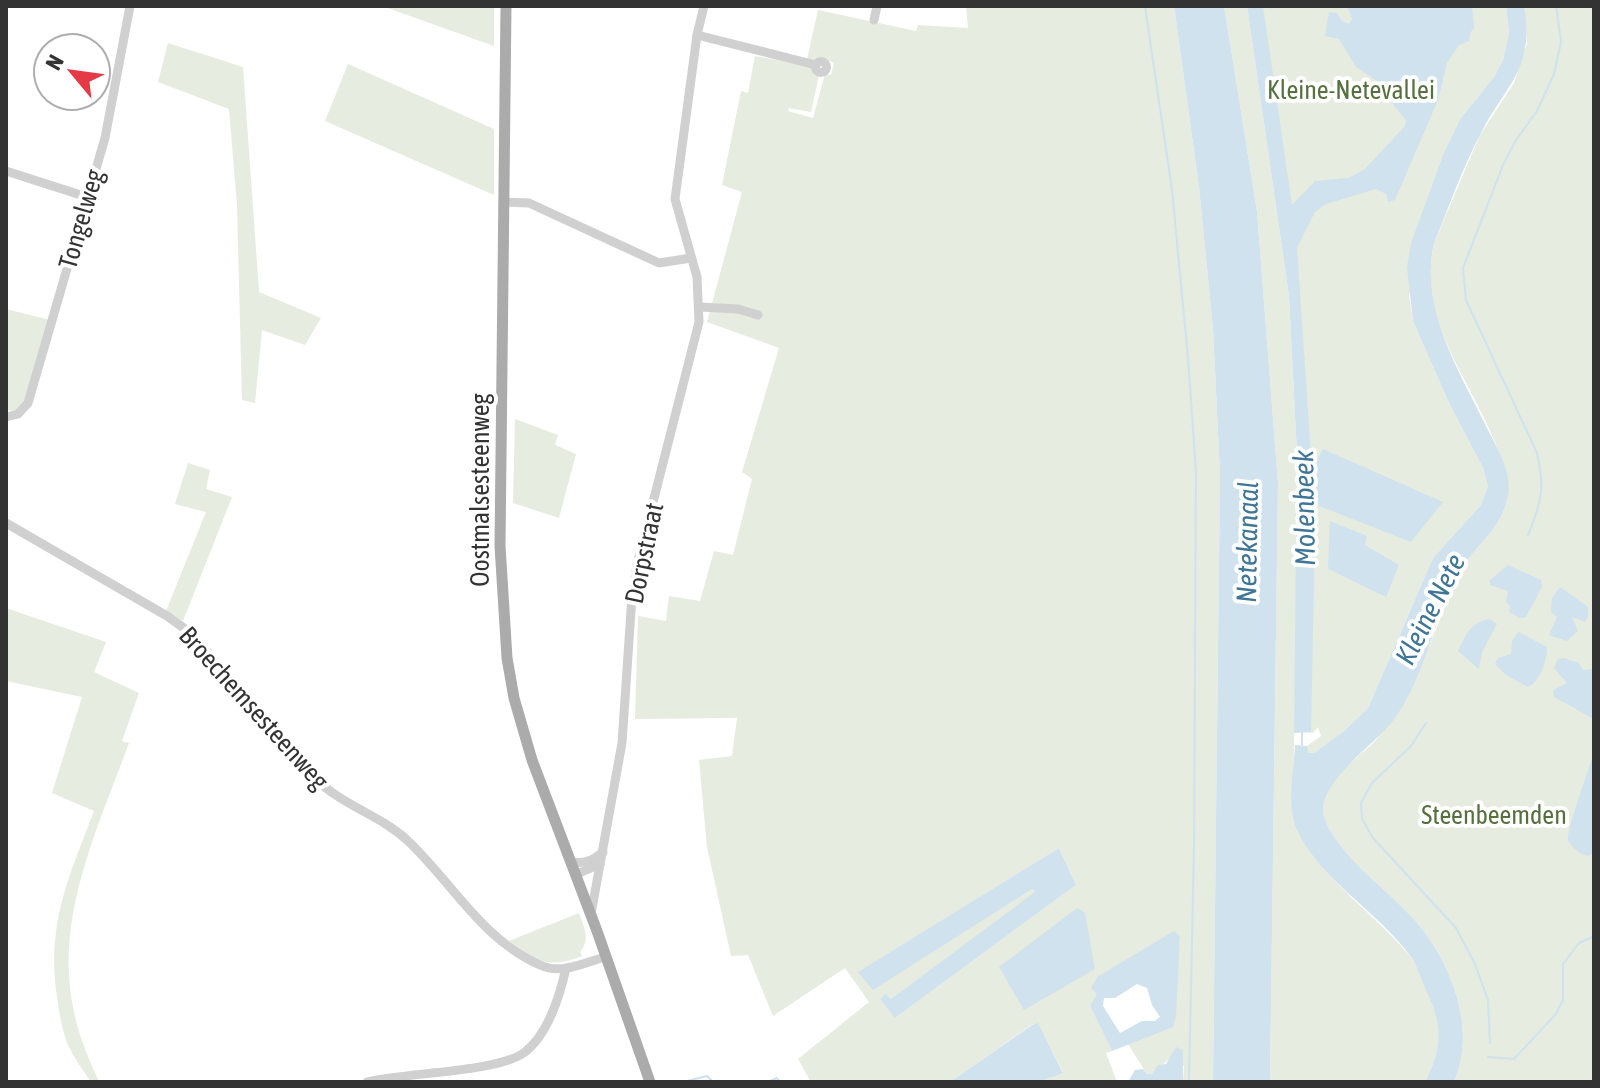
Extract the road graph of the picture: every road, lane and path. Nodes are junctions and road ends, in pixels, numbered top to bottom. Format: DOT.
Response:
graph roads {
  1 [pos="130,6"];
  2 [pos="506,6"];
  3 [pos="704,6"];
  4 [pos="877,6"];
  5 [pos="874,20"];
  6 [pos="697,35"];
  7 [pos="816,65"];
  8 [pos="6,171"];
  9 [pos="87,197"];
  10 [pos="504,202"];
  11 [pos="691,258"];
  12 [pos="700,307"];
  13 [pos="758,315"];
  14 [pos="6,417"];
  15 [pos="6,523"];
  16 [pos="603,852"];
  17 [pos="571,862"];
  18 [pos="600,864"];
  19 [pos="575,875"];
  20 [pos="591,914"];
  21 [pos="605,957"];
  22 [pos="566,968"];
  23 [pos="367,1082"];
  24 [pos="650,1082"];
  1 -- 9 [label="street, Tongelweg"];
  2 -- 10 [label="main road, Oostmalsesteenweg"];
  3 -- 6 [label="street, Dorpstraat"];
  4 -- 5 [label="street"];
  6 -- 7 [label="street"];
  6 -- 11 [label="street, Dorpstraat"];
  8 -- 9 [label="street"];
  9 -- 14 [label="street, Tongelweg"];
  10 -- 11 [label="street"];
  10 -- 17 [label="main road, Oostmalsesteenweg"];
  11 -- 12 [label="street, Dorpstraat"];
  12 -- 13 [label="street"];
  12 -- 16 [label="street, Dorpstraat"];
  15 -- 22 [label="street, Broechemsesteenweg"];
  16 -- 17 [label="street"];
  16 -- 18 [label="street, Dorpstraat"];
  17 -- 19 [label="main road, Oostmalsesteenweg"];
  18 -- 19 [label="street"];
  18 -- 20 [label="street, Dorpstraat"];
  19 -- 20 [label="main road, Oostmalsesteenweg"];
  20 -- 21 [label="main road, Oostmalsesteenweg"];
  21 -- 22 [label="street"];
  21 -- 24 [label="main road, Oostmalsesteenweg"];
  22 -- 23 [label="street"];
}
